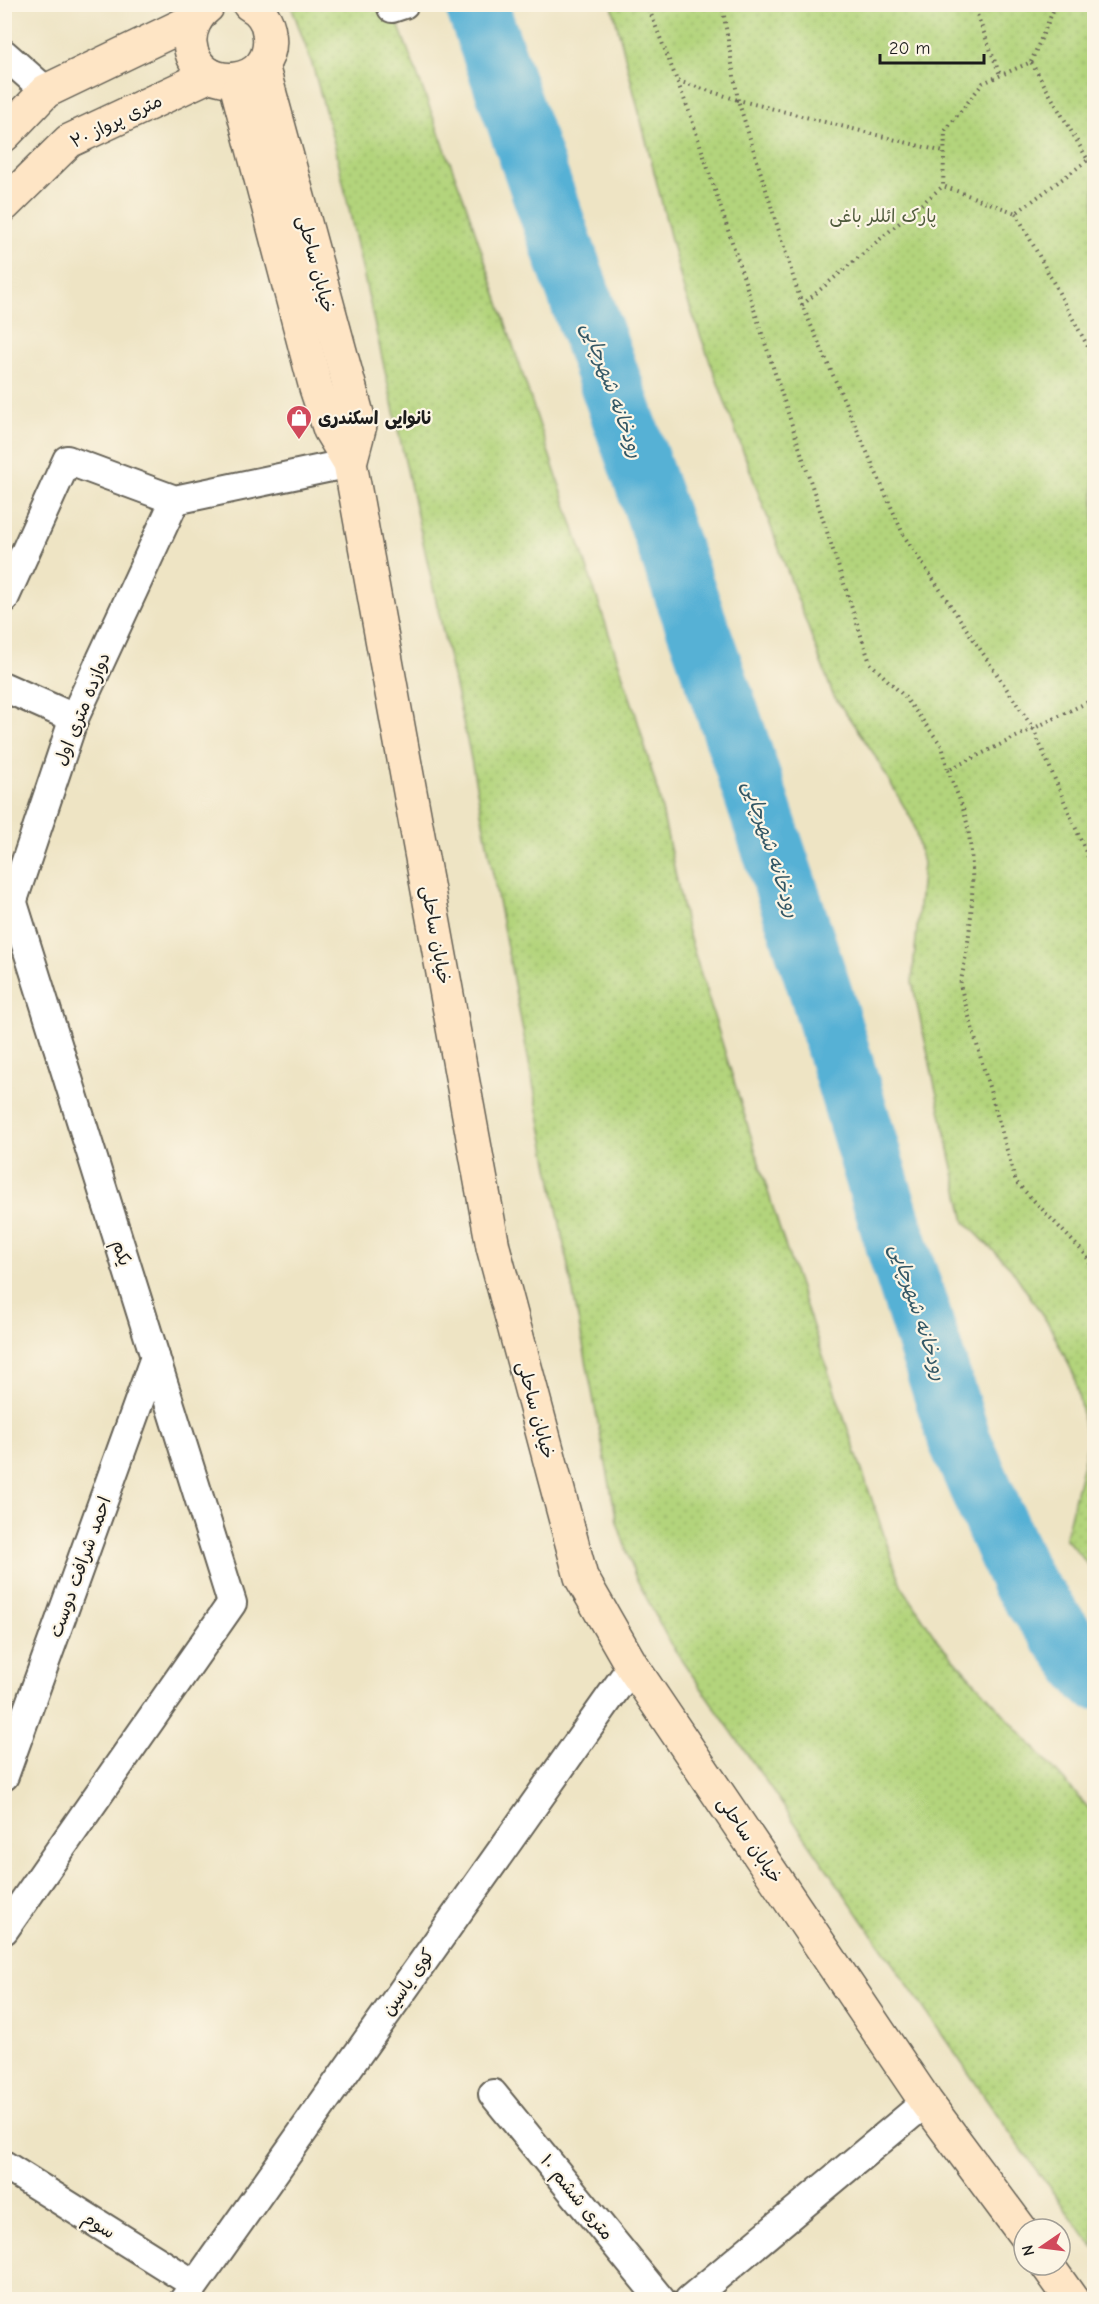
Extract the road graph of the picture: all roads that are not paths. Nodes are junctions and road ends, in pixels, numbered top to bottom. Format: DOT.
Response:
graph roads {
  1 [pos="251,5"];
  2 [pos="204,12"];
  3 [pos="4,54"];
  4 [pos="236,73"];
  5 [pos="46,91"];
  6 [pos="4,135"];
  7 [pos="4,205"];
  8 [pos="350,463"];
  9 [pos="175,500"];
  10 [pos="4,599"];
  11 [pos="4,687"];
  12 [pos="74,718"];
  13 [pos="9,914"];
  14 [pos="155,1357"];
  15 [pos="632,1666"];
  16 [pos="4,1776"];
  17 [pos="4,1930"];
  18 [pos="493,2094"];
  19 [pos="926,2102"];
  20 [pos="4,2165"];
  21 [pos="1012,2218"];
  22 [pos="1056,2277"];
  23 [pos="189,2292"];
  24 [pos="661,2300"];
  25 [pos="689,2300"];
  26 [pos="1072,2300"];
  1 -- 4 [label="street"];
  2 -- 4 [label="street"];
  2 -- 5 [label="street"];
  3 -- 5 [label="street"];
  4 -- 7 [label="street, ۲۰ متری پرواز"];
  4 -- 8 [label="street, خیابان ساحلی"];
  5 -- 6 [label="street"];
  8 -- 9 [label="street"];
  8 -- 15 [label="street, خیابان ساحلی"];
  9 -- 10 [label="street"];
  9 -- 12 [label="street, دوازده متری اول"];
  11 -- 12 [label="street"];
  12 -- 13 [label="street, دوازده متری اول"];
  13 -- 14 [label="street, یکم"];
  14 -- 16 [label="street, احمد شرافت دوست"];
  14 -- 17 [label="street, یکم"];
  15 -- 19 [label="street, خیابان ساحلی"];
  15 -- 23 [label="street, کوی یاسین"];
  18 -- 24 [label="street, ۱۰ متری ششم"];
  19 -- 21 [label="street, خیابان ساحلی"];
  19 -- 25 [label="street"];
  20 -- 23 [label="street, سوم"];
  22 -- 26 [label="street"];
}
